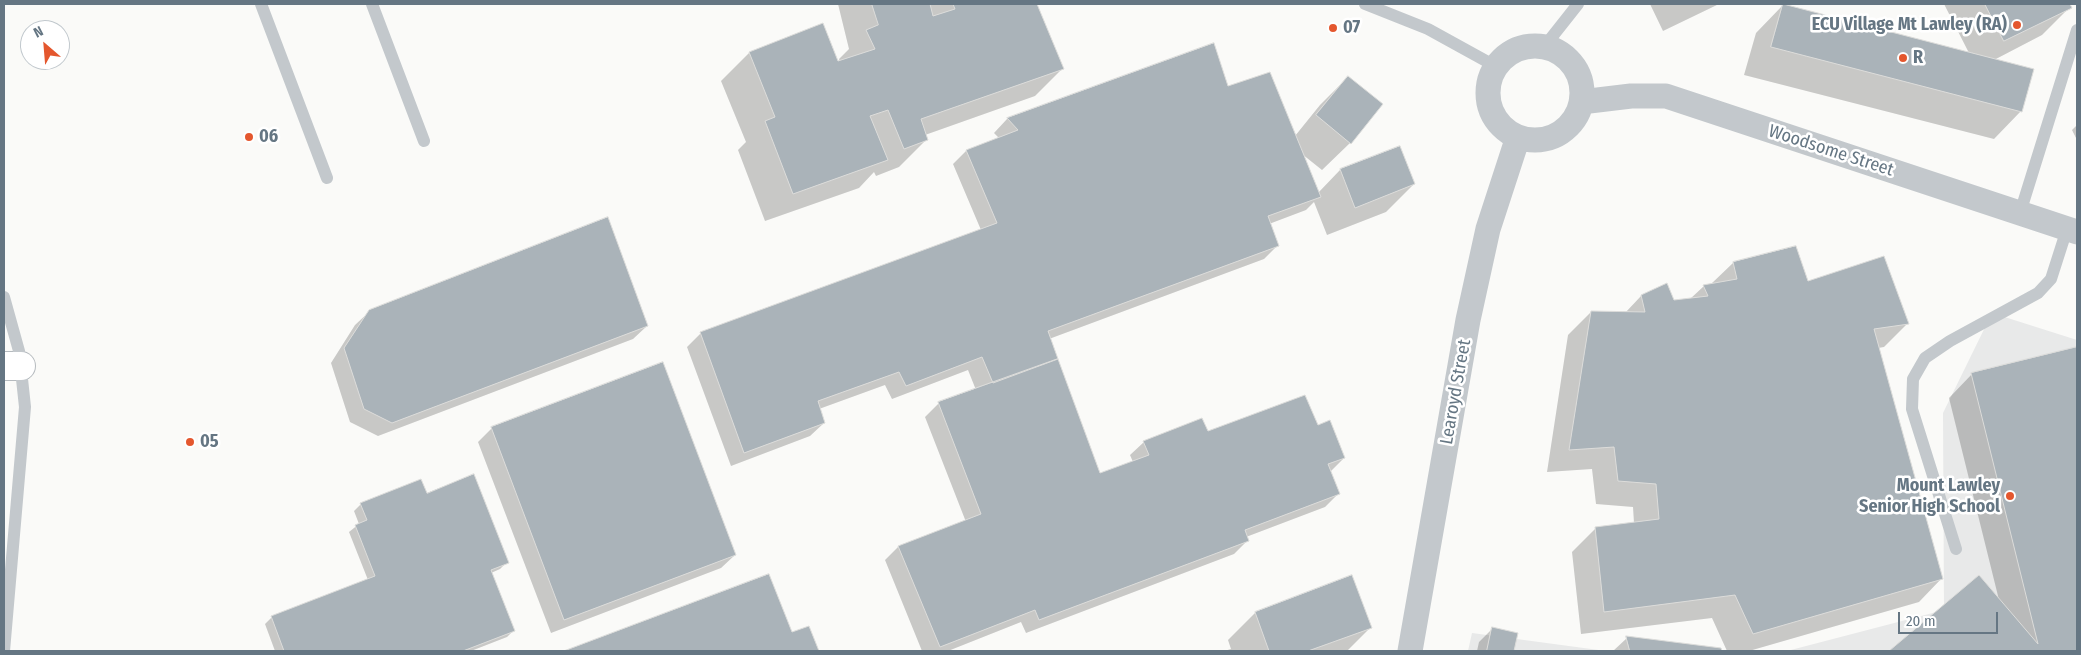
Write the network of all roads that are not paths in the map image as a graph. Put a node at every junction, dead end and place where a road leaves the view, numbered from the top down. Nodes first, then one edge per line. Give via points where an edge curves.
1 (261, 4) edge
2 (372, 4) edge
3 (1366, 4) edge
4 (1578, 4) edge
5 (2077, 30) edge
6 (1544, 47) junction
7 (1497, 67) junction
8 (1581, 102) junction
9 (1518, 137) junction
10 (424, 141) dead end
11 (327, 178) dead end
12 (2020, 213) junction
13 (2072, 231) edge
14 (4, 297) edge
15 (12, 366) edge
16 (1956, 549) dead end
17 (4, 651) edge
18 (1410, 651) edge

1 - 11 lane
2 - 10 lane
3 - 7 lane via 1428,29
4 - 6 lane
5 - 12 lane
6 - 7 street via 1517,50
6 - 8 street via 1558,52 1574,67 1582,88
7 - 9 street via 1490,79 1490,106 1505,129
8 - 9 street via 1576,116 1557,135 1543,140
8 - 12 street, Woodsome Street via 1666,96
9 - 18 street, Learoyd Street via 1488,229 1468,320
12 - 13 street, Woodsome Street
13 - 16 lane via 2050,279 2038,293 1925,358 1913,379 1912,409
14 - 15 lane via 19,351
15 - 17 lane via 25,407

